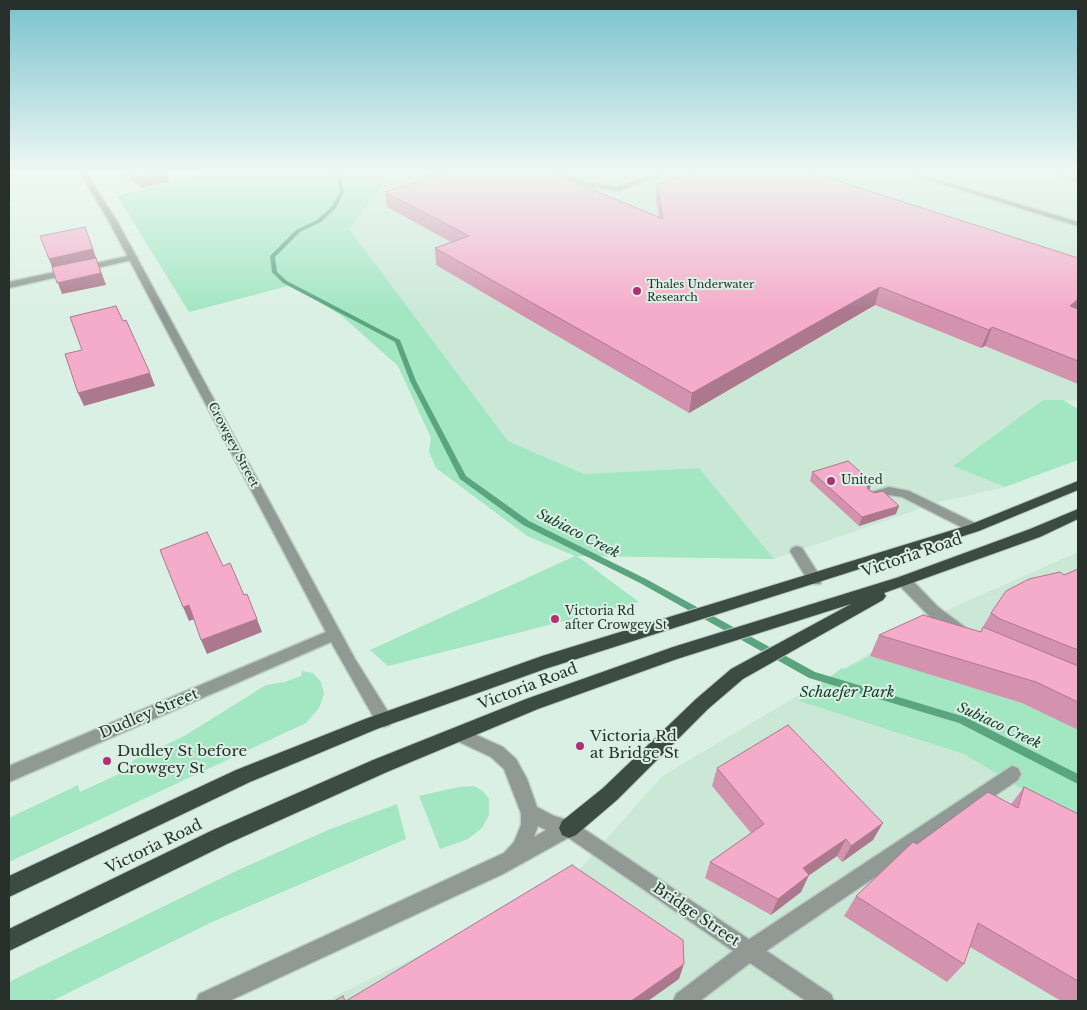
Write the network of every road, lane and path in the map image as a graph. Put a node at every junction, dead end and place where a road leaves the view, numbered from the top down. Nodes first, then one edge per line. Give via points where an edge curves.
1 (110, 218) edge
2 (1059, 218) edge
3 (1078, 224) edge
4 (133, 258) junction
5 (9, 285) edge
6 (1078, 485) edge
7 (872, 496) edge
8 (1078, 514) edge
9 (974, 528) junction
10 (797, 551) dead end
11 (815, 580) junction
12 (904, 582) junction
13 (336, 634) junction
14 (975, 641) edge
15 (384, 720) junction
16 (461, 735) junction
17 (9, 774) edge
18 (1012, 774) dead end
19 (530, 814) junction
20 (568, 828) junction
21 (509, 860) junction
22 (9, 887) edge
23 (9, 940) edge
24 (748, 951) junction
25 (206, 1001) edge
26 (682, 1001) edge
27 (824, 1001) edge

1 - 4 street, Crowgey Street
2 - 3 street
4 - 5 street
4 - 13 street, Crowgey Street
6 - 9 highway, Victoria Road
7 - 9 street via 889,491 905,494
8 - 12 highway, Victoria Road
9 - 11 highway, Victoria Road
10 - 11 street
11 - 15 highway, Victoria Road via 542,663
12 - 14 street via 933,611
12 - 16 highway, Victoria Road via 673,654 532,704
12 - 20 highway via 727,682 610,794
13 - 15 street, Crowgey Street
13 - 17 street, Dudley Street
15 - 22 highway, Victoria Road via 243,776
16 - 19 street via 481,743 510,764
16 - 23 highway, Victoria Road via 380,766 220,837
18 - 24 street
19 - 20 street, Bridge Street
19 - 21 street via 525,837
20 - 21 street
20 - 24 street, Bridge Street
21 - 25 street
24 - 26 street
24 - 27 street, Bridge Street

